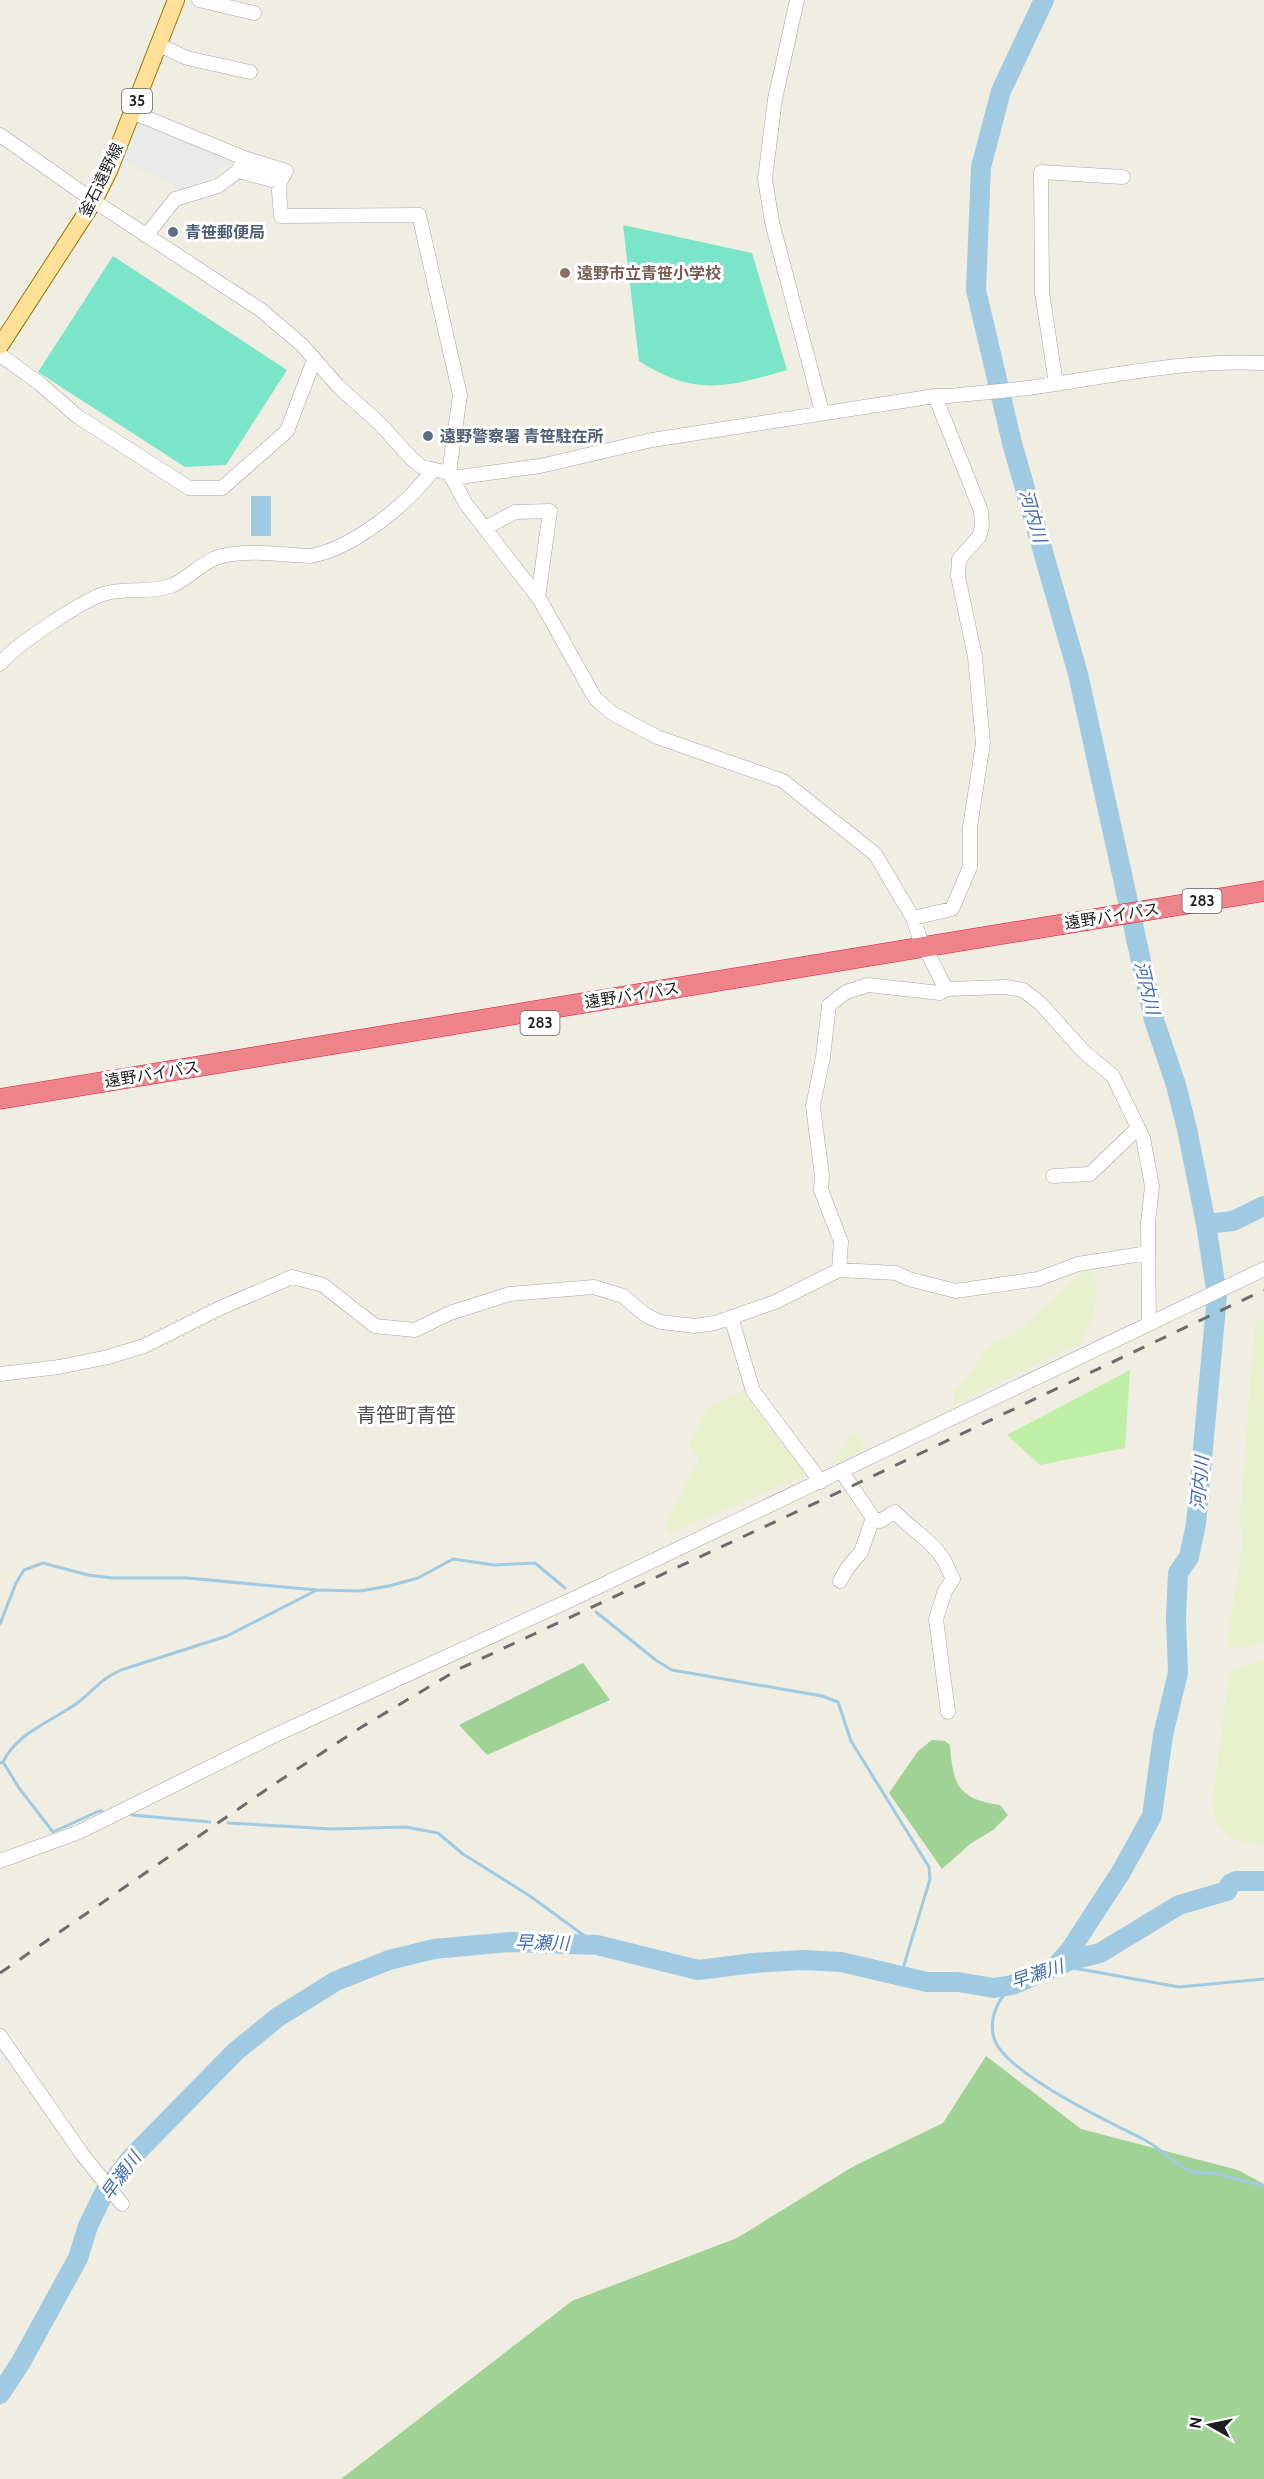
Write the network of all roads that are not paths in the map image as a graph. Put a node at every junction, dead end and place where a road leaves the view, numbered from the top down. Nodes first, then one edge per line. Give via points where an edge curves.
1 (176, 0) edge
2 (199, 0) edge
3 (797, 0) edge
4 (254, 13) dead end
5 (159, 45) junction
6 (250, 72) dead end
7 (132, 112) junction
8 (0, 135) edge
9 (244, 158) junction
10 (238, 171) junction
11 (1123, 177) dead end
12 (280, 182) junction
13 (94, 201) junction
14 (146, 236) junction
15 (0, 346) edge
16 (0, 355) edge
17 (314, 360) junction
18 (1264, 363) edge
19 (1056, 384) junction
20 (942, 396) junction
21 (822, 412) junction
22 (432, 471) junction
23 (451, 476) junction
24 (485, 528) junction
25 (538, 598) junction
26 (0, 664) edge
27 (1263, 898) edge
28 (913, 918) junction
29 (928, 953) junction
30 (946, 989) junction
31 (348, 1048) junction
32 (0, 1099) edge
33 (0, 1112) edge
34 (1138, 1128) junction
35 (1053, 1176) dead end
36 (1148, 1253) junction
37 (1264, 1269) edge
38 (839, 1270) junction
39 (731, 1317) junction
40 (1149, 1323) junction
41 (0, 1374) edge
42 (842, 1472) junction
43 (821, 1482) junction
44 (873, 1518) junction
45 (840, 1581) dead end
46 (948, 1712) dead end
47 (0, 1861) edge
48 (0, 2036) edge
49 (122, 2204) dead end

1 - 5 main road, 釜石遠野線 / 35
2 - 4 street
3 - 21 street via 775,99 765,179 772,222
5 - 6 street via 187,58
5 - 7 main road, 釜石遠野線 / 35
7 - 9 street
7 - 13 main road, 釜石遠野線 / 35
8 - 13 street
9 - 10 street
9 - 12 street via 286,171
10 - 12 street
10 - 14 street via 218,186 175,199
11 - 19 street via 1041,172 1042,292
12 - 23 street via 281,216 419,215 460,395
13 - 14 street
13 - 15 main road, 釜石遠野線 / 35
14 - 17 street via 261,310
16 - 17 street via 77,416 189,488 222,488 287,430
17 - 22 street via 411,459
18 - 19 street via 1146,368
19 - 20 street
20 - 21 street
20 - 28 street via 981,511 979,537 959,559 958,576 975,657 983,743 970,826 970,867 951,909
21 - 23 street via 652,440 540,466
22 - 23 street
22 - 26 street via 421,486 375,525 323,554 226,555 173,585 106,593 38,632
23 - 24 street
24 - 25 street
24 - 25 street via 516,512 550,511
25 - 28 street via 595,698 612,713 657,737 783,781 875,854
27 - 29 highway, 遠野バイパス / 283
28 - 29 street
29 - 30 street
29 - 31 highway, 遠野バイパス / 283
30 - 34 street via 1023,990 1041,1004 1083,1052 1113,1076
30 - 38 street via 940,993 868,985 846,992 829,1005 813,1106 821,1190 841,1242
31 - 32 highway, 遠野バイパス / 283
31 - 33 highway, 遠野バイパス / 283
34 - 35 street via 1090,1174
34 - 36 street via 1152,1186
36 - 38 street via 1077,1264 1038,1279 956,1291 896,1273
36 - 40 street
37 - 40 street
38 - 39 street via 776,1302
39 - 41 street via 695,1326 661,1322 623,1296 594,1287 510,1294 450,1313 415,1330 375,1326 323,1285 292,1277 144,1346 59,1367
39 - 43 street via 753,1391
40 - 42 street
42 - 43 street
42 - 44 street
43 - 47 street via 271,1737 79,1832
44 - 45 street via 861,1552
44 - 46 street via 880,1521 895,1512 941,1556 953,1579 936,1618
48 - 49 street

